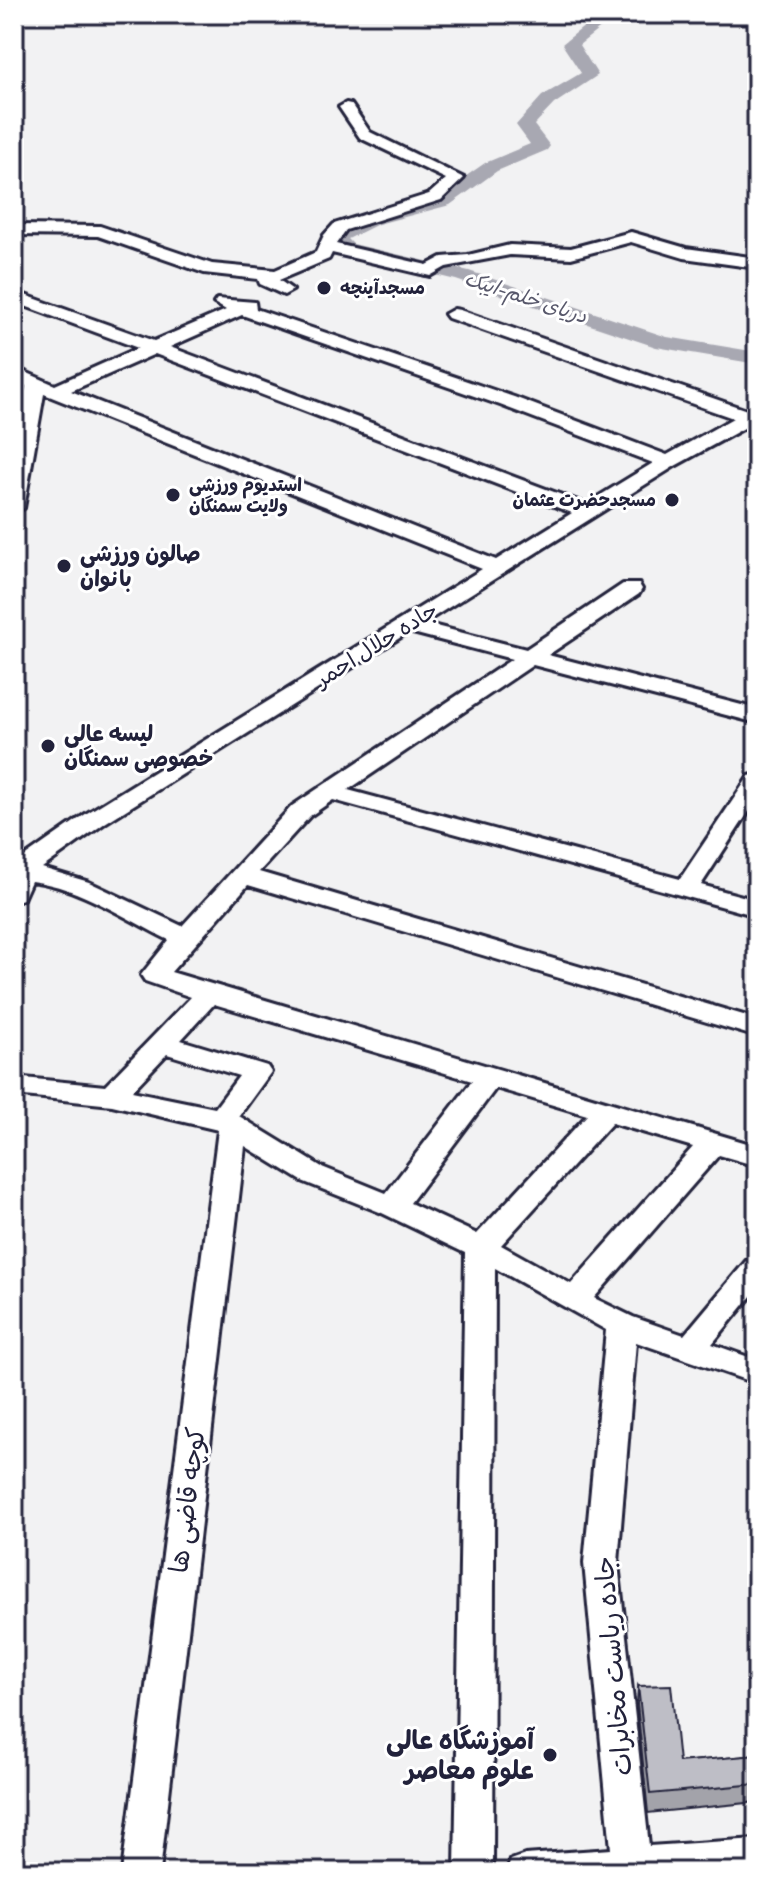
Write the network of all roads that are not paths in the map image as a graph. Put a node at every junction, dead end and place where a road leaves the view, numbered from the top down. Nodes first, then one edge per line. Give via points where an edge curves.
1 (346, 107) dead end
2 (14, 230) edge
3 (327, 247) junction
4 (757, 263) edge
5 (275, 275) junction
6 (14, 296) edge
7 (232, 307) junction
8 (454, 314) dead end
9 (155, 349) junction
10 (14, 373) edge
11 (45, 388) junction
12 (753, 414) edge
13 (668, 462) junction
14 (14, 508) edge
15 (588, 512) junction
16 (498, 568) junction
17 (631, 589) dead end
18 (406, 625) junction
19 (528, 658) junction
20 (757, 716) edge
21 (757, 781) edge
22 (329, 792) junction
23 (242, 875) junction
24 (16, 879) edge
25 (686, 889) junction
26 (757, 908) edge
27 (185, 938) junction
28 (209, 994) junction
29 (757, 1028) edge
30 (162, 1043) junction
31 (490, 1076) junction
32 (14, 1086) edge
33 (112, 1096) junction
34 (607, 1111) junction
35 (228, 1123) junction
36 (713, 1143) junction
37 (757, 1156) edge
38 (392, 1206) junction
39 (480, 1249) junction
40 (757, 1269) edge
41 (574, 1301) junction
42 (622, 1325) junction
43 (689, 1350) junction
44 (757, 1372) edge
45 (757, 1856) edge
46 (632, 1864) junction
47 (141, 1872) edge
48 (474, 1872) edge
49 (525, 1872) edge

1 - 3 street via 365,135 456,178 435,197 340,227
2 - 5 street via 100,231 210,269
3 - 4 street via 436,266 510,250 571,253 631,237 684,253
3 - 5 street via 323,255
5 - 7 street via 266,280 284,290
6 - 9 street
7 - 9 street
7 - 13 street
8 - 12 street
9 - 11 street
9 - 15 street
10 - 11 street
11 - 14 street
11 - 16 street
12 - 13 street, جاده حلال احمر
13 - 15 street, جاده حلال احمر
15 - 16 street, جاده حلال احمر
16 - 18 street, جاده حلال احمر
17 - 19 street
18 - 19 street
18 - 24 street, جاده حلال احمر via 96,818
19 - 20 street
19 - 22 street
21 - 25 street
22 - 23 street via 301,811
22 - 25 street
23 - 27 street
23 - 29 street
24 - 27 street via 43,874 69,883
25 - 26 street
27 - 28 street via 154,975
28 - 30 street
28 - 31 street
30 - 33 street
30 - 35 street via 257,1072
31 - 34 street
31 - 38 street
32 - 33 street
33 - 35 street
34 - 36 street
34 - 39 street
35 - 38 street via 312,1174
35 - 47 street, کوچه قاضی ها
36 - 37 street
36 - 41 street
38 - 39 street
39 - 41 street
39 - 48 street
40 - 43 street
41 - 42 street
42 - 43 street
42 - 46 street, جاده ریاست مخابرات via 601,1563
43 - 44 street
45 - 46 street
46 - 49 street

